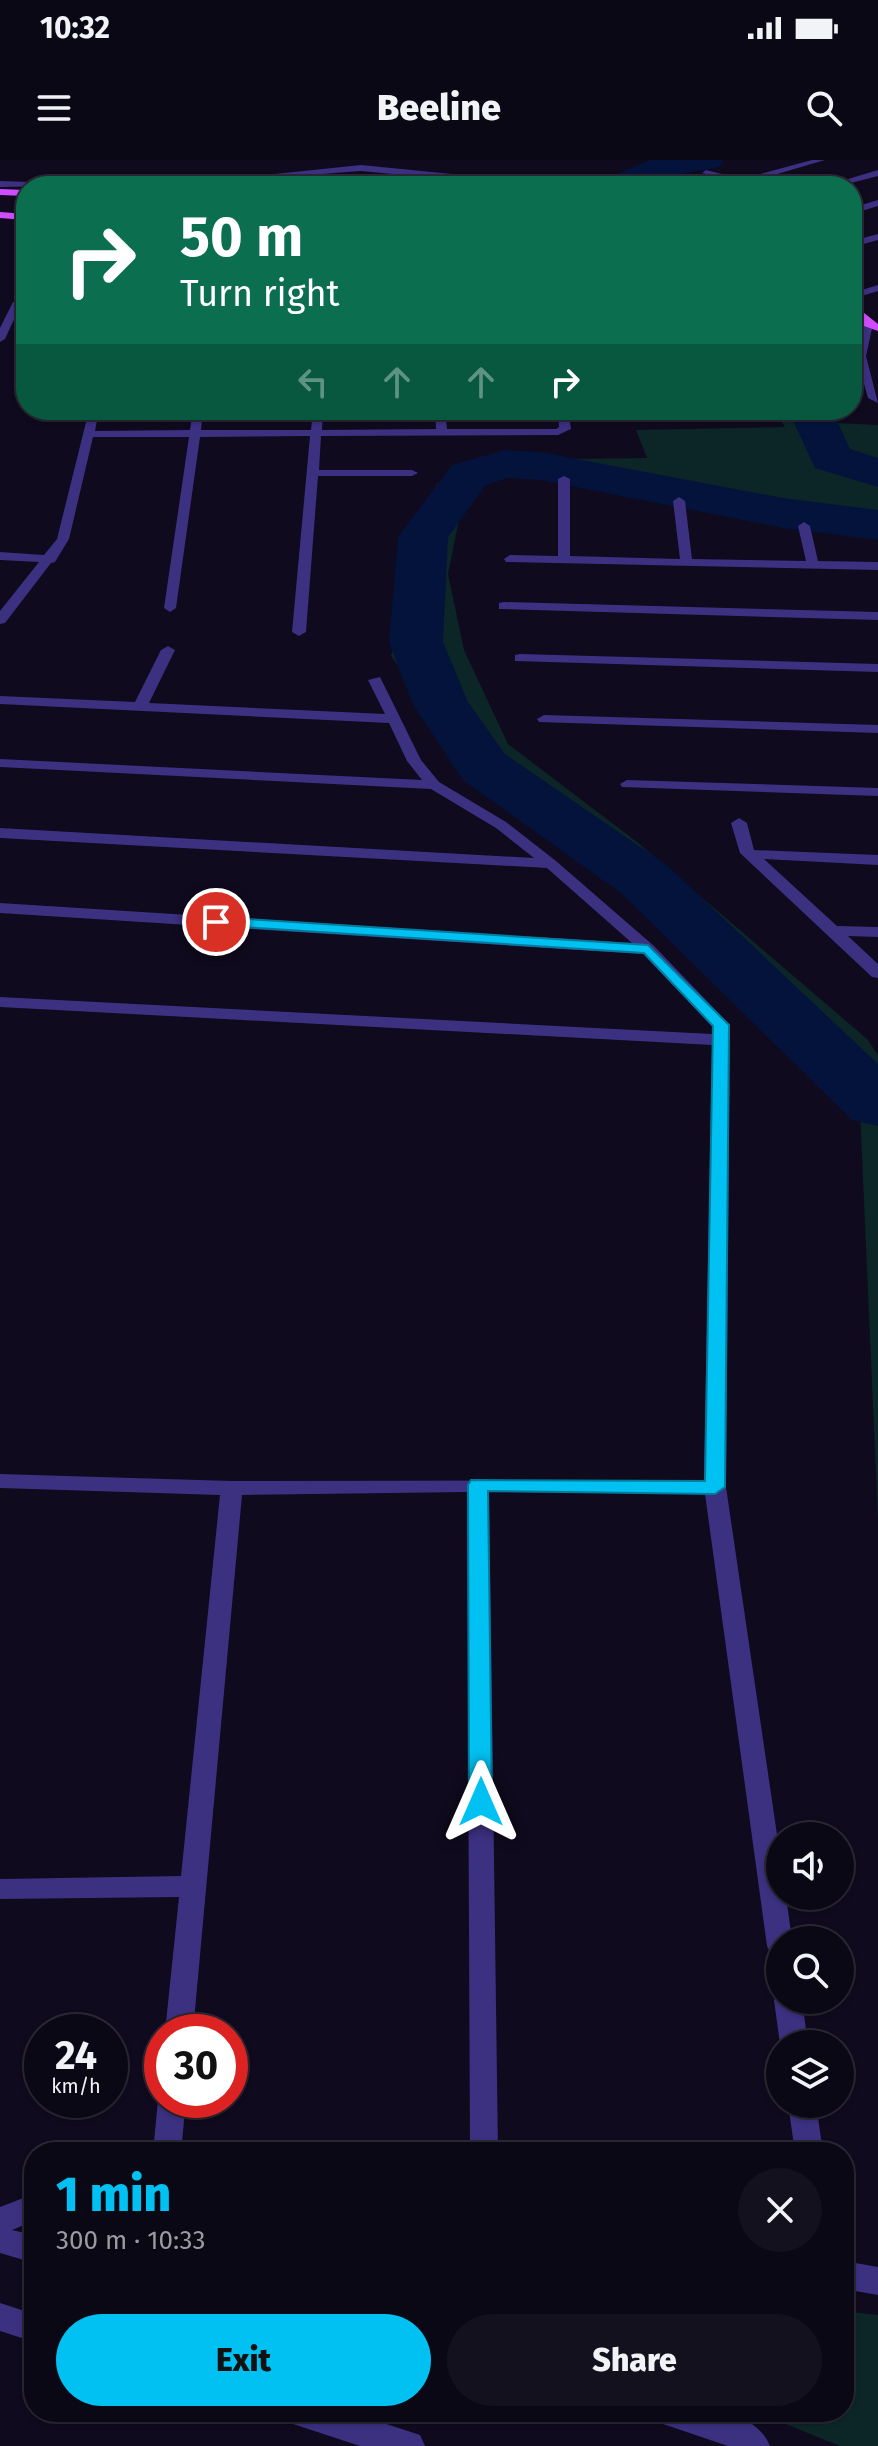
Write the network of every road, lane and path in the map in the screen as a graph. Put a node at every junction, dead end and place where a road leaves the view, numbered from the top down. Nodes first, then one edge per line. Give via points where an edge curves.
1 (385, 160) edge
2 (821, 160) edge
3 (372, 169) junction
4 (706, 173) dead end
5 (293, 176) edge
6 (443, 176) edge
7 (718, 176) edge
8 (763, 176) edge
9 (16, 312) edge
10 (873, 326) edge
11 (0, 339) edge
12 (862, 354) edge
13 (862, 358) edge
14 (874, 378) edge
15 (878, 400) edge
16 (91, 420) edge
17 (196, 420) edge
18 (318, 420) edge
19 (441, 420) edge
20 (564, 420) edge
21 (589, 420) edge
22 (317, 432) junction
23 (442, 432) junction
24 (194, 433) junction
25 (588, 433) dead end
26 (87, 434) junction
27 (315, 473) junction
28 (412, 473) dead end
29 (564, 479) dead end
30 (679, 501) dead end
31 (804, 526) dead end
32 (0, 556) edge
33 (51, 559) junction
34 (510, 559) dead end
35 (564, 559) junction
36 (686, 561) junction
37 (813, 565) junction
38 (878, 566) edge
39 (504, 606) dead end
40 (5, 607) edge
41 (170, 608) dead end
42 (878, 616) edge
43 (0, 620) edge
44 (299, 632) dead end
45 (168, 650) dead end
46 (520, 658) dead end
47 (878, 668) edge
48 (375, 680) dead end
49 (0, 700) edge
50 (139, 709) junction
51 (395, 719) junction
52 (544, 719) dead end
53 (878, 729) edge
54 (0, 763) edge
55 (627, 784) dead end
56 (434, 785) junction
57 (878, 792) edge
58 (739, 823) dead end
59 (0, 833) edge
60 (749, 854) junction
61 (878, 860) edge
62 (551, 864) junction
63 (0, 908) edge
64 (832, 931) junction
65 (878, 932) edge
66 (648, 949) junction
67 (878, 973) edge
68 (0, 1002) edge
69 (719, 1040) junction
70 (0, 1481) edge
71 (478, 1485) junction
72 (715, 1487) junction
73 (232, 1488) junction
74 (194, 1886) junction
75 (0, 1889) edge
76 (777, 1926) edge
77 (181, 2014) edge
78 (170, 2118) edge
79 (804, 2118) edge
80 (168, 2142) edge
81 (484, 2142) edge
82 (808, 2142) edge
83 (24, 2211) edge
84 (0, 2221) edge
85 (0, 2240) edge
86 (24, 2246) edge
87 (854, 2277) edge
88 (878, 2281) edge
89 (0, 2317) edge
90 (24, 2325) edge
91 (333, 2422) edge
92 (703, 2422) edge
93 (409, 2446) edge
94 (754, 2446) edge

1 - 3 street
2 - 8 street
3 - 5 street via 343,167
3 - 6 street
4 - 7 street
9 - 11 street
10 - 12 street
13 - 14 street
14 - 15 street via 873,398
16 - 26 street
17 - 24 street
18 - 22 street
19 - 23 street
20 - 23 street via 561,432
21 - 25 street
22 - 23 street
22 - 24 street
22 - 27 street
24 - 26 street
24 - 41 street
26 - 33 street via 63,539
27 - 28 street
27 - 44 street
29 - 35 street
30 - 36 street
31 - 37 street
32 - 33 street
33 - 40 street
34 - 35 street
35 - 36 street
36 - 37 street
37 - 38 street
39 - 42 street
40 - 43 street
45 - 50 street
46 - 47 street
48 - 51 street
49 - 50 street
50 - 51 street
51 - 56 street via 417,767
52 - 53 street
54 - 56 street
55 - 57 street
56 - 62 street via 501,825
58 - 60 street
59 - 62 street
60 - 61 street
60 - 64 street
62 - 66 street
63 - 66 street
64 - 65 street
64 - 67 street
66 - 69 street via 718,1018
68 - 69 street
69 - 72 street
70 - 73 street
71 - 72 street
71 - 73 street
71 - 81 street
72 - 76 street
73 - 74 street
74 - 75 street
74 - 77 street
78 - 80 street
79 - 82 street
83 - 84 street
85 - 86 street
87 - 88 street
89 - 90 street
91 - 93 street
92 - 94 street via 735,2432

